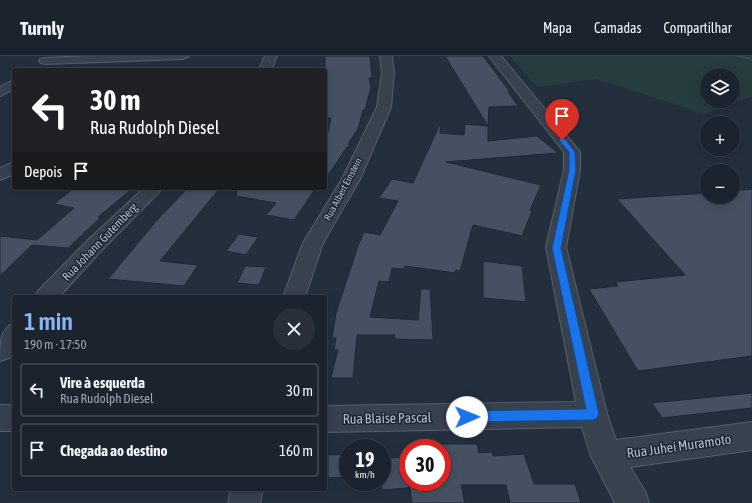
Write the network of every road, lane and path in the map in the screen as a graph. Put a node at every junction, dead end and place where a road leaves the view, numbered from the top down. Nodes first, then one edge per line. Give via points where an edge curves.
1 (163, 56) edge
2 (183, 56) edge
3 (270, 56) edge
4 (386, 56) edge
5 (495, 56) edge
6 (48, 59) edge
7 (37, 68) edge
8 (156, 68) edge
9 (266, 68) edge
10 (12, 85) edge
11 (0, 92) edge
12 (12, 167) edge
13 (0, 175) edge
14 (152, 190) edge
15 (48, 295) edge
16 (295, 295) edge
17 (12, 335) edge
18 (0, 351) edge
19 (593, 414) junction
20 (0, 418) edge
21 (12, 418) edge
22 (327, 419) edge
23 (752, 436) edge
24 (606, 456) junction
25 (247, 491) edge
26 (244, 503) edge
27 (633, 503) edge

1 - 2 street
1 - 6 street
1 - 8 street
3 - 9 street
4 - 16 street, Rua Albert Einstein via 388,73 384,107 351,179 313,243
5 - 19 street via 572,152 572,170 556,248
6 - 7 street
10 - 11 street
12 - 13 street
14 - 15 street, Rua Johann Gutemberg
17 - 18 street
19 - 22 street, Rua Blaise Pascal
19 - 24 street
20 - 21 street
23 - 24 street, Rua Juhei Muramoto
24 - 27 street
25 - 26 street

